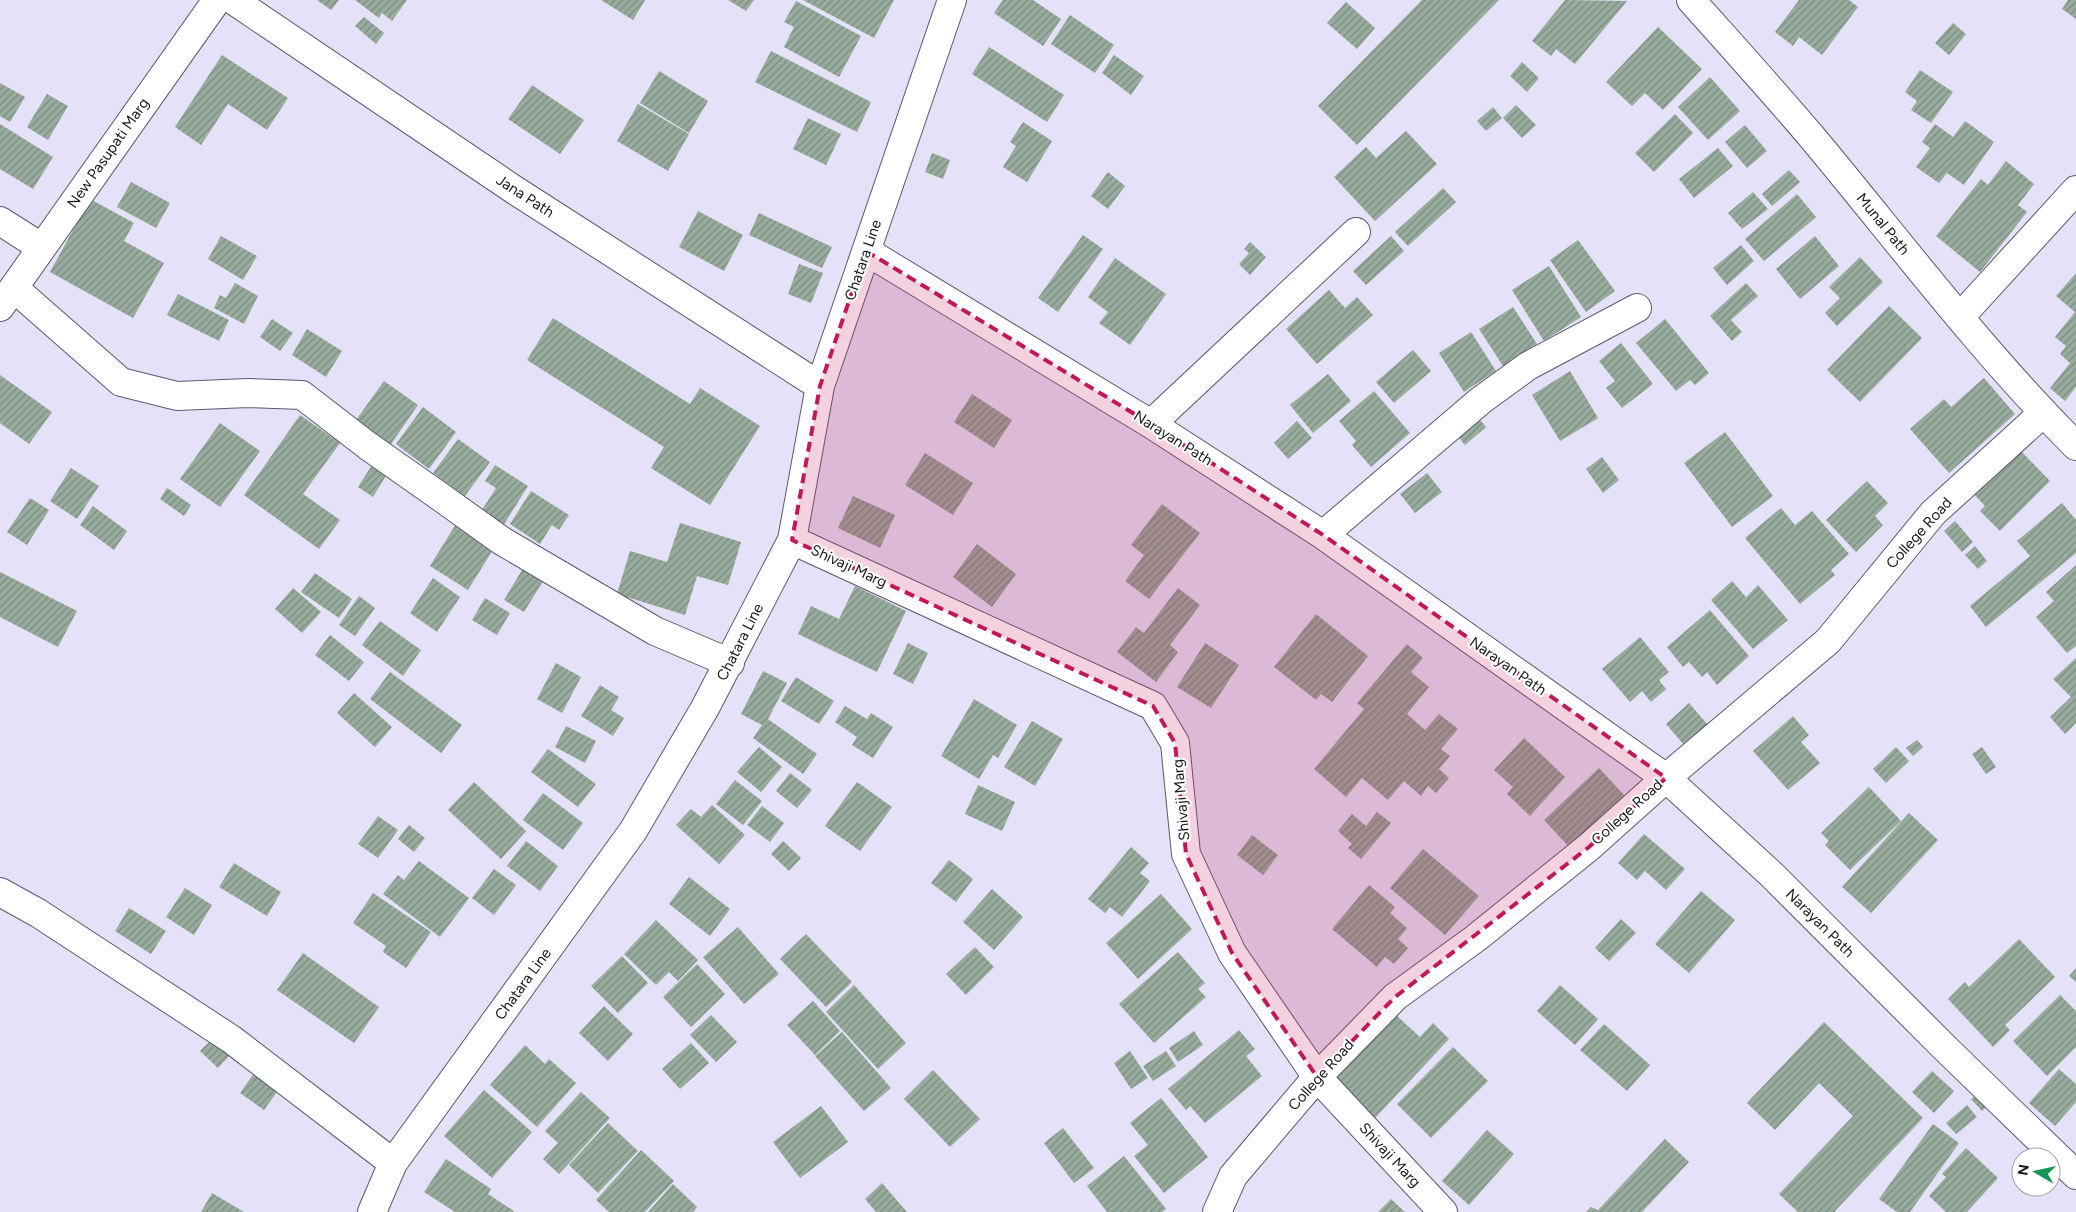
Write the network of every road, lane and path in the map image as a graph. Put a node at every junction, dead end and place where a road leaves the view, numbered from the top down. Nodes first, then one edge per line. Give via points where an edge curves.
1 (217, 0) edge
2 (233, 0) edge
3 (1691, 0) edge
4 (945, 3) edge
5 (2076, 190) edge
6 (0, 222) edge
7 (1356, 232) dead end
8 (41, 247) junction
9 (866, 252) junction
10 (7, 298) edge
11 (1637, 308) dead end
12 (1960, 317) junction
13 (820, 386) junction
14 (2043, 413) junction
15 (1151, 424) junction
16 (2076, 446) edge
17 (1323, 535) junction
18 (792, 540) junction
19 (730, 663) junction
20 (1666, 778) junction
21 (0, 892) edge
22 (1317, 1077) junction
23 (393, 1163) junction
24 (2076, 1175) edge
25 (372, 1212) edge
26 (1217, 1212) edge
27 (1442, 1212) edge

1 - 8 street, New Pasupati Marg
2 - 13 street, Jana Path via 516,191
3 - 12 street, Munal Path via 1810,135
4 - 9 street, Chatara Line
5 - 12 street
6 - 8 street
7 - 15 street
8 - 10 street, New Pasupati Marg
9 - 13 street, Chatara Line
9 - 15 street, Narayan Path
10 - 19 street via 121,382 176,396 248,393 302,396 502,542 656,631
11 - 17 street via 1528,366 1480,401
12 - 14 street, Munal Path
13 - 18 street, Chatara Line
14 - 16 street, Munal Path
14 - 20 street, College Road via 1933,513 1828,641
15 - 17 street, Narayan Path
17 - 20 street, Narayan Path
18 - 19 street, Chatara Line
18 - 22 street, Shivaji Marg via 1153,706 1175,743 1186,854 1232,953
19 - 23 street, Chatara Line via 633,831
20 - 22 street, College Road via 1589,847 1476,938 1395,997
20 - 24 street, Narayan Path via 1772,874
21 - 23 street via 38,913 231,1039
22 - 26 street, College Road via 1233,1176
22 - 27 street, Shivaji Marg
23 - 25 street, Chatara Line

